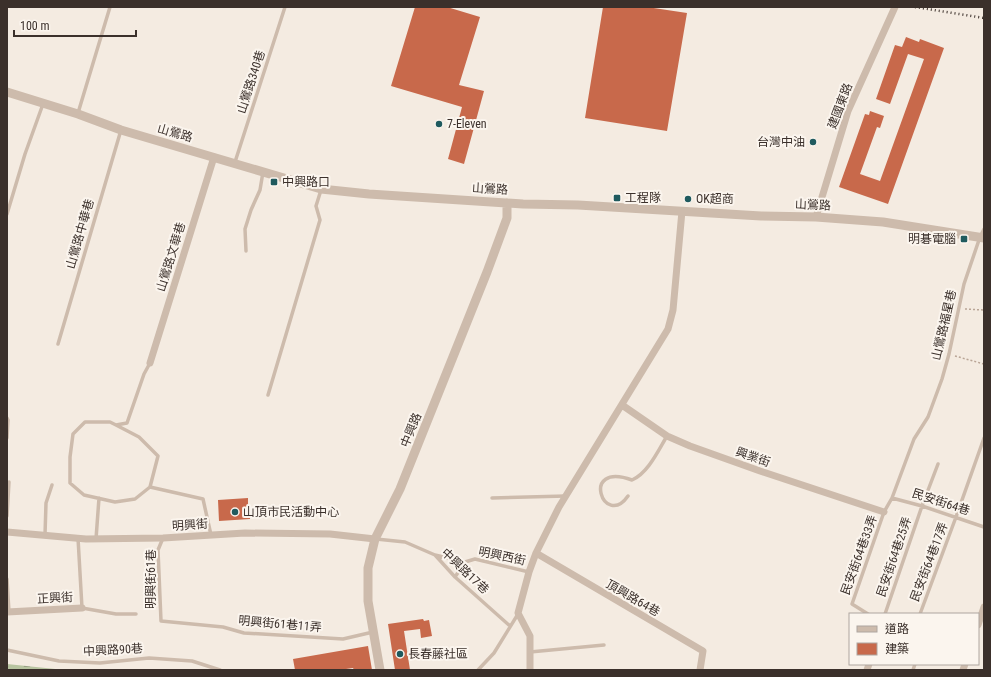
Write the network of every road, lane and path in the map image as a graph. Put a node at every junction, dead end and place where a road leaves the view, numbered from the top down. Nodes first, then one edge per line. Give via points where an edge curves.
1 (110, 7) edge
2 (285, 7) edge
3 (895, 7) edge
4 (7, 92) edge
5 (44, 103) junction
6 (78, 114) junction
7 (121, 130) junction
8 (214, 157) junction
9 (235, 163) junction
10 (263, 171) junction
11 (321, 189) junction
12 (507, 202) junction
13 (682, 211) junction
14 (7, 214) edge
15 (816, 217) junction
16 (983, 235) edge
17 (246, 251) dead end
18 (959, 308) junction
19 (984, 310) edge
20 (58, 344) dead end
21 (949, 354) junction
22 (150, 363) joint
23 (984, 364) edge
24 (268, 395) dead end
25 (622, 405) junction
26 (7, 418) edge
27 (116, 425) junction
28 (667, 436) junction
29 (7, 438) edge
30 (984, 438) edge
31 (938, 464) dead end
32 (9, 482) dead end
33 (52, 485) dead end
34 (150, 487) junction
35 (567, 496) junction
36 (628, 496) dead end
37 (99, 498) junction
38 (492, 498) dead end
39 (892, 498) junction
40 (922, 506) junction
41 (884, 512) junction
42 (7, 516) edge
43 (956, 517) junction
44 (984, 527) edge
45 (7, 532) edge
46 (45, 535) junction
47 (211, 535) junction
48 (78, 538) junction
49 (163, 538) junction
50 (96, 539) junction
51 (375, 539) junction
52 (536, 553) junction
53 (434, 555) junction
54 (465, 562) junction
55 (529, 572) junction
56 (455, 577) junction
57 (7, 579) edge
58 (984, 607) edge
59 (82, 608) junction
60 (8, 612) edge
61 (518, 613) junction
62 (866, 613) edge
63 (885, 613) edge
64 (920, 613) edge
65 (136, 614) dead end
66 (161, 621) joint
67 (979, 622) edge
68 (510, 626) junction
69 (374, 632) junction
70 (604, 645) dead end
71 (7, 650) edge
72 (529, 652) junction
73 (220, 670) edge
74 (380, 670) edge
75 (478, 670) edge
76 (530, 670) edge
77 (700, 670) edge

1 - 6 lane
2 - 9 lane, 山鶯路340巷
3 - 15 street, 建國東路 via 848,111
4 - 5 street, 山鶯路
5 - 6 street, 山鶯路
5 - 14 lane
6 - 7 street, 山鶯路
7 - 8 street, 山鶯路
7 - 20 lane, 山鶯路中華巷
8 - 9 street, 山鶯路
8 - 22 street, 山鶯路文華巷
9 - 10 street, 山鶯路
10 - 11 street, 山鶯路
10 - 17 lane via 260,190 245,229
11 - 12 street, 山鶯路
11 - 24 lane via 316,206 320,220
12 - 13 street, 山鶯路
12 - 51 street, 中興路 via 507,218 487,272 400,489
13 - 15 street, 山鶯路
13 - 25 street via 673,310 668,329
15 - 16 street, 山鶯路 via 883,222
16 - 18 lane, 山鶯路福星巷 via 964,284
18 - 19 path
18 - 21 lane, 山鶯路福星巷
21 - 23 path
21 - 39 lane, 山鶯路福星巷 via 928,417 914,439
22 - 27 lane via 127,423
25 - 28 street, 興業街
25 - 35 street
26 - 29 lane
27 - 34 lane via 139,437 158,456
27 - 37 lane via 110,422 85,422 73,434 70,483 84,495
28 - 36 lane via 638,477 632,480 611,476 600,487 600,495 604,502 610,505 615,506
28 - 41 street, 興業街 via 760,471
30 - 43 lane, 民安街64巷17弄
31 - 40 lane, 民安街64巷25弄
32 - 42 lane
33 - 46 lane via 46,503
34 - 37 lane via 135,499 114,502
34 - 47 lane via 203,499
35 - 38 lane
35 - 52 street
37 - 50 lane
39 - 40 lane, 民安街64巷
39 - 41 lane, 民安街64巷33弄
40 - 43 lane, 民安街64巷
40 - 63 lane, 民安街64巷25弄
41 - 62 lane, 民安街64巷33弄 via 852,604
43 - 44 lane, 民安街64巷
43 - 64 lane, 民安街64巷17弄
45 - 46 street, 明興街
46 - 48 street, 明興街
47 - 49 street, 明興街
47 - 51 street, 明興街 via 330,534
48 - 50 street, 明興街
48 - 59 lane, 正興街
49 - 50 street, 明興街
49 - 66 lane, 明興街61巷 via 158,550
51 - 53 lane, 中興路17巷 via 405,542
51 - 69 street, 中興路 via 368,568 368,601
52 - 55 street
52 - 77 street, 頂興路64巷 via 703,651
53 - 54 lane
53 - 56 lane, 中興路17巷
54 - 55 lane, 明興西街 via 475,559
54 - 56 lane, 明興西街
55 - 61 street
56 - 68 lane, 中興路17巷
57 - 60 lane
58 - 67 street
59 - 60 street, 正興街
59 - 65 lane via 116,614
61 - 68 lane
61 - 72 street via 530,636
66 - 69 lane, 明興街61巷11弄 via 223,627 244,633 343,639
68 - 75 lane via 494,653
69 - 74 street, 中興路
70 - 72 lane
71 - 73 lane, 中興路90巷 via 59,661 100,663 149,658 192,661
72 - 76 street

